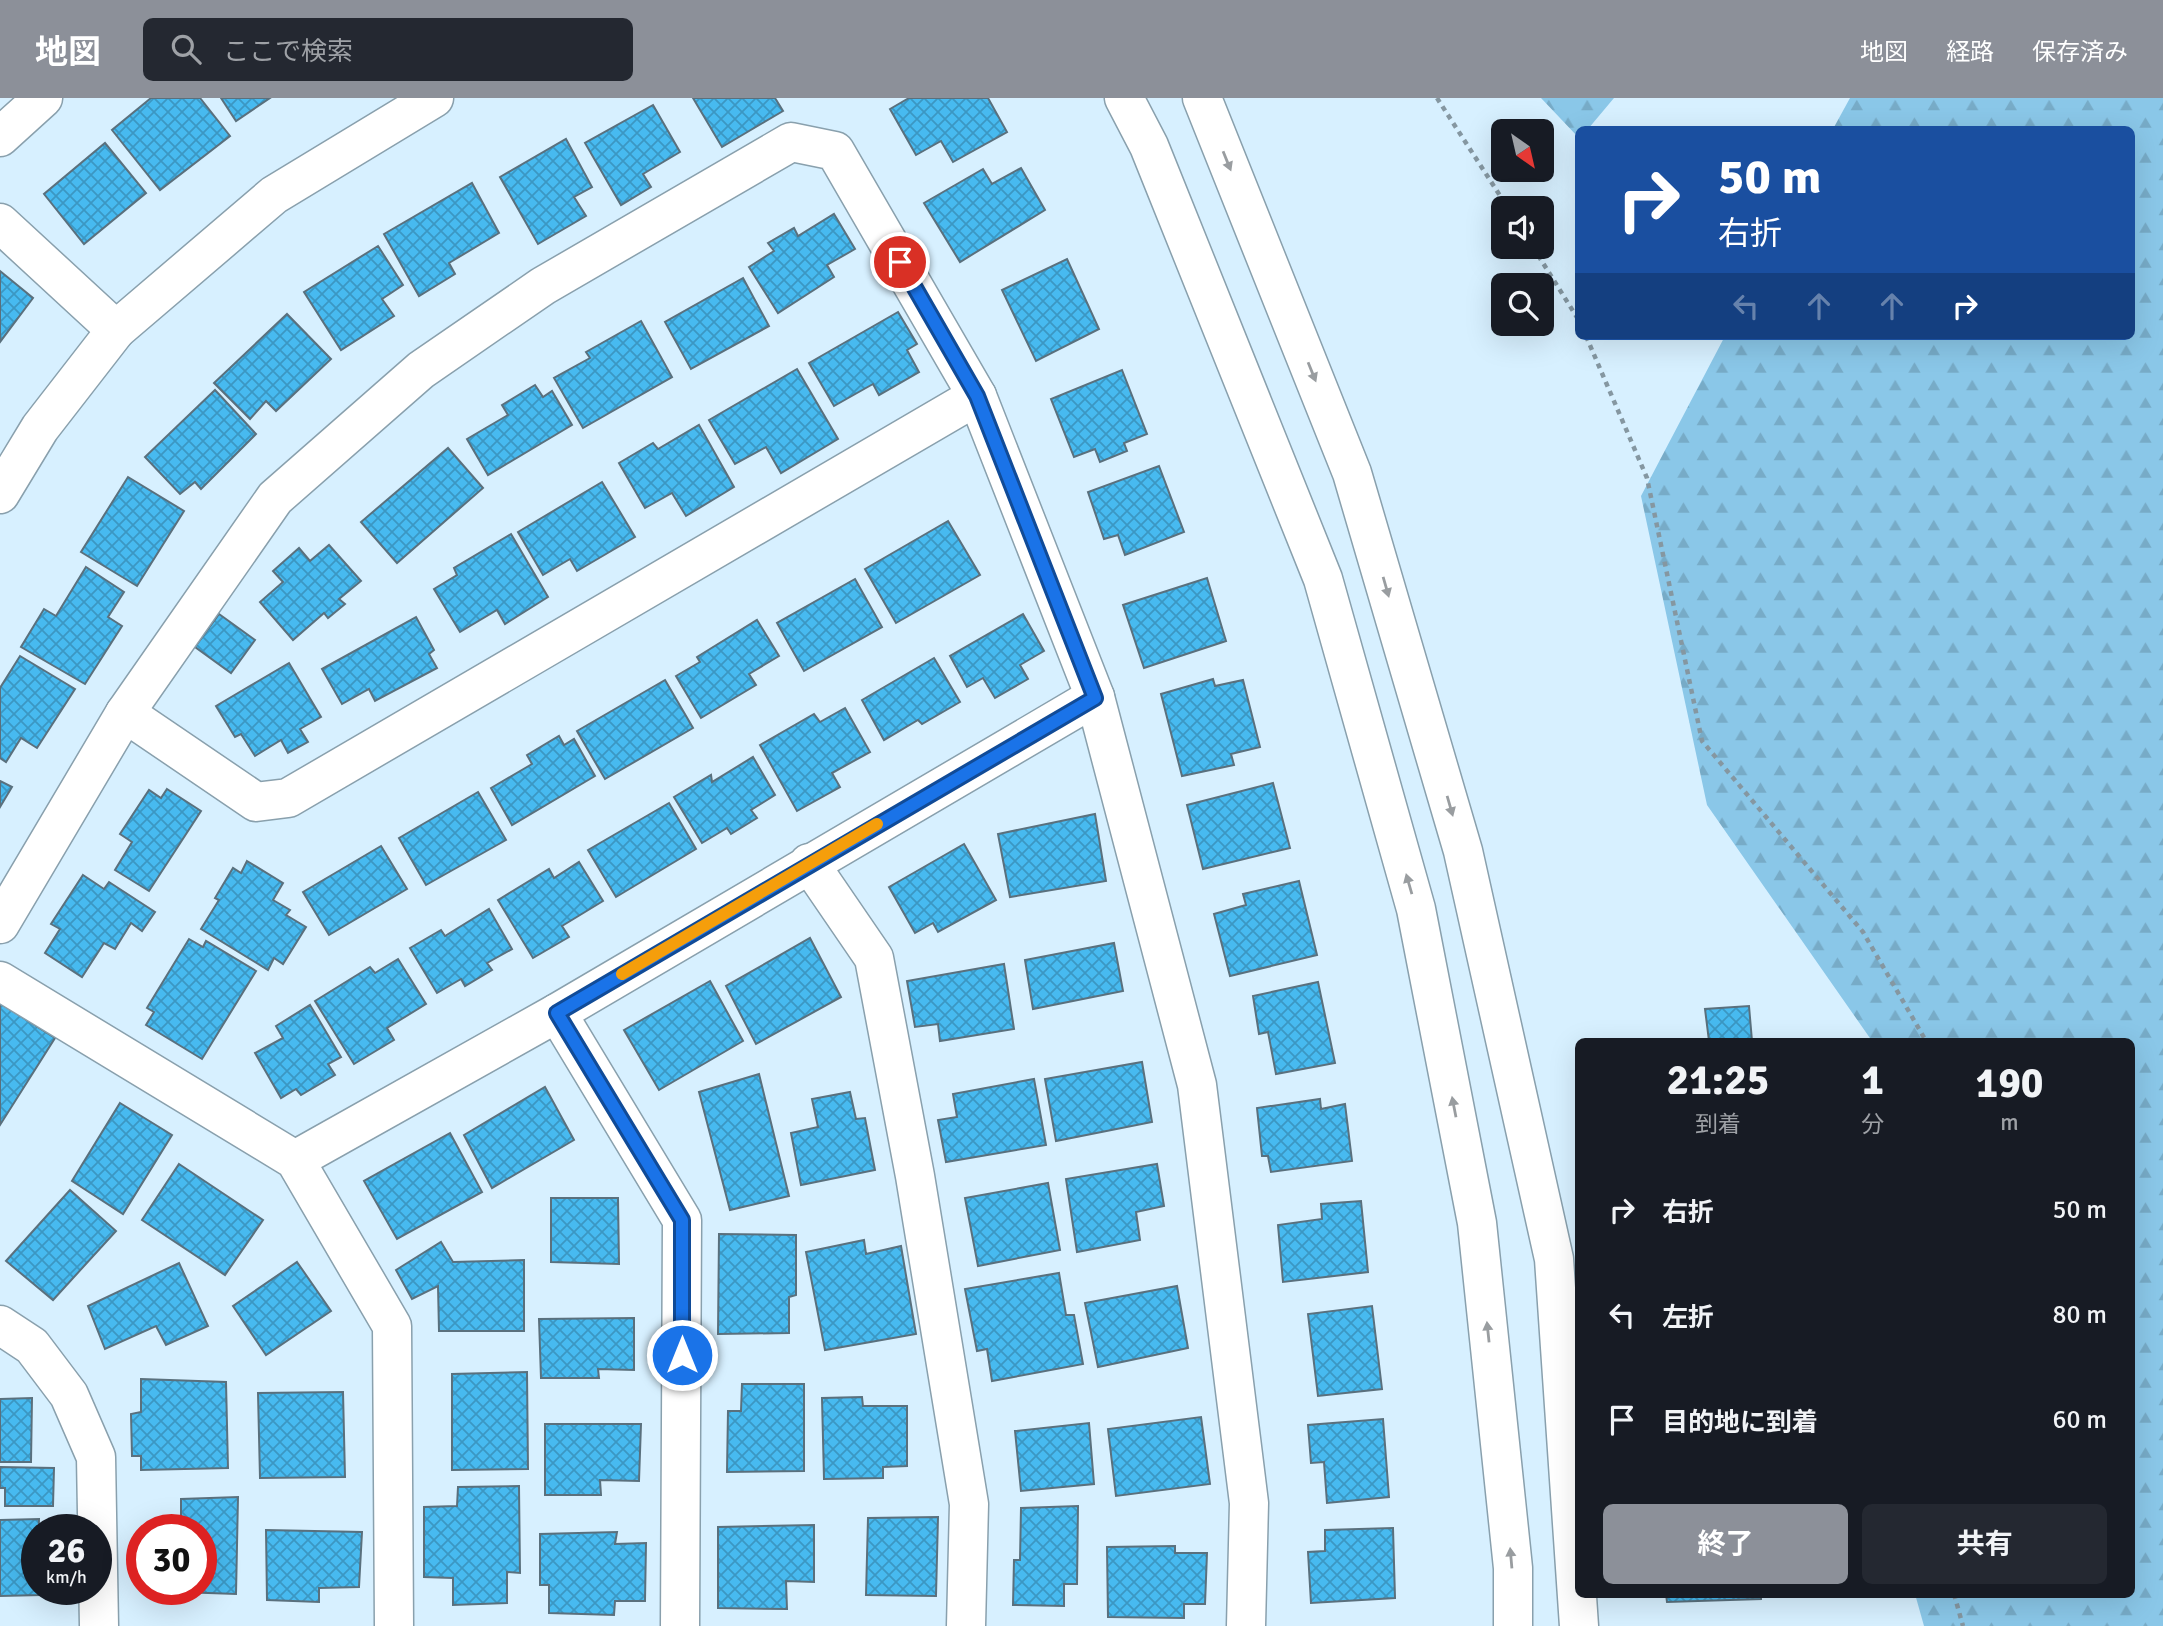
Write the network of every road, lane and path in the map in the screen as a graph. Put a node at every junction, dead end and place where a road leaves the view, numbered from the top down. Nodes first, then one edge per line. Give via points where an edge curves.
1 (43, 98) edge
2 (434, 98) edge
3 (1124, 98) edge
4 (1202, 98) edge
5 (1437, 98) edge
6 (0, 138) edge
7 (1500, 196) edge
8 (0, 223) edge
9 (1540, 259) edge
10 (1575, 314) edge
11 (117, 330) junction
12 (1588, 340) edge
13 (977, 396) junction
14 (0, 494) edge
15 (1095, 698) junction
16 (125, 713) junction
17 (809, 863) junction
18 (0, 924) edge
19 (0, 981) edge
20 (557, 1013) junction
21 (1924, 1038) edge
22 (295, 1160) junction
23 (0, 1325) edge
24 (1575, 1567) edge
25 (1577, 1598) edge
26 (1955, 1598) edge
27 (99, 1626) edge
28 (394, 1626) edge
29 (680, 1626) edge
30 (966, 1626) edge
31 (1246, 1626) edge
32 (1513, 1626) edge
33 (1579, 1626) edge
34 (1963, 1626) edge

1 - 6 street
2 - 11 street via 274,195
32 -> 3 street via 1513,1568 1477,1223 1416,909 1322,579 1149,146
4 -> 24 street via 1352,473 1463,851 1554,1259
5 - 7 path
8 - 11 street
9 - 10 path
11 - 14 street via 40,428
12 - 21 path via 1647,478 1702,741 1863,932
13 - 15 street
13 - 16 street via 288,799 256,802
13 - 16 street via 835,151 791,142 542,286 421,370 275,498
15 - 17 street
15 - 31 street via 1197,1084 1249,1503
16 - 18 street
17 - 20 street
17 - 30 street via 874,958 970,1504
19 - 22 street
20 - 22 street
20 - 29 street via 682,1220
22 - 28 street via 392,1326
23 - 27 street via 32,1346 69,1395 96,1457
25 -> 33 street
26 - 34 path

